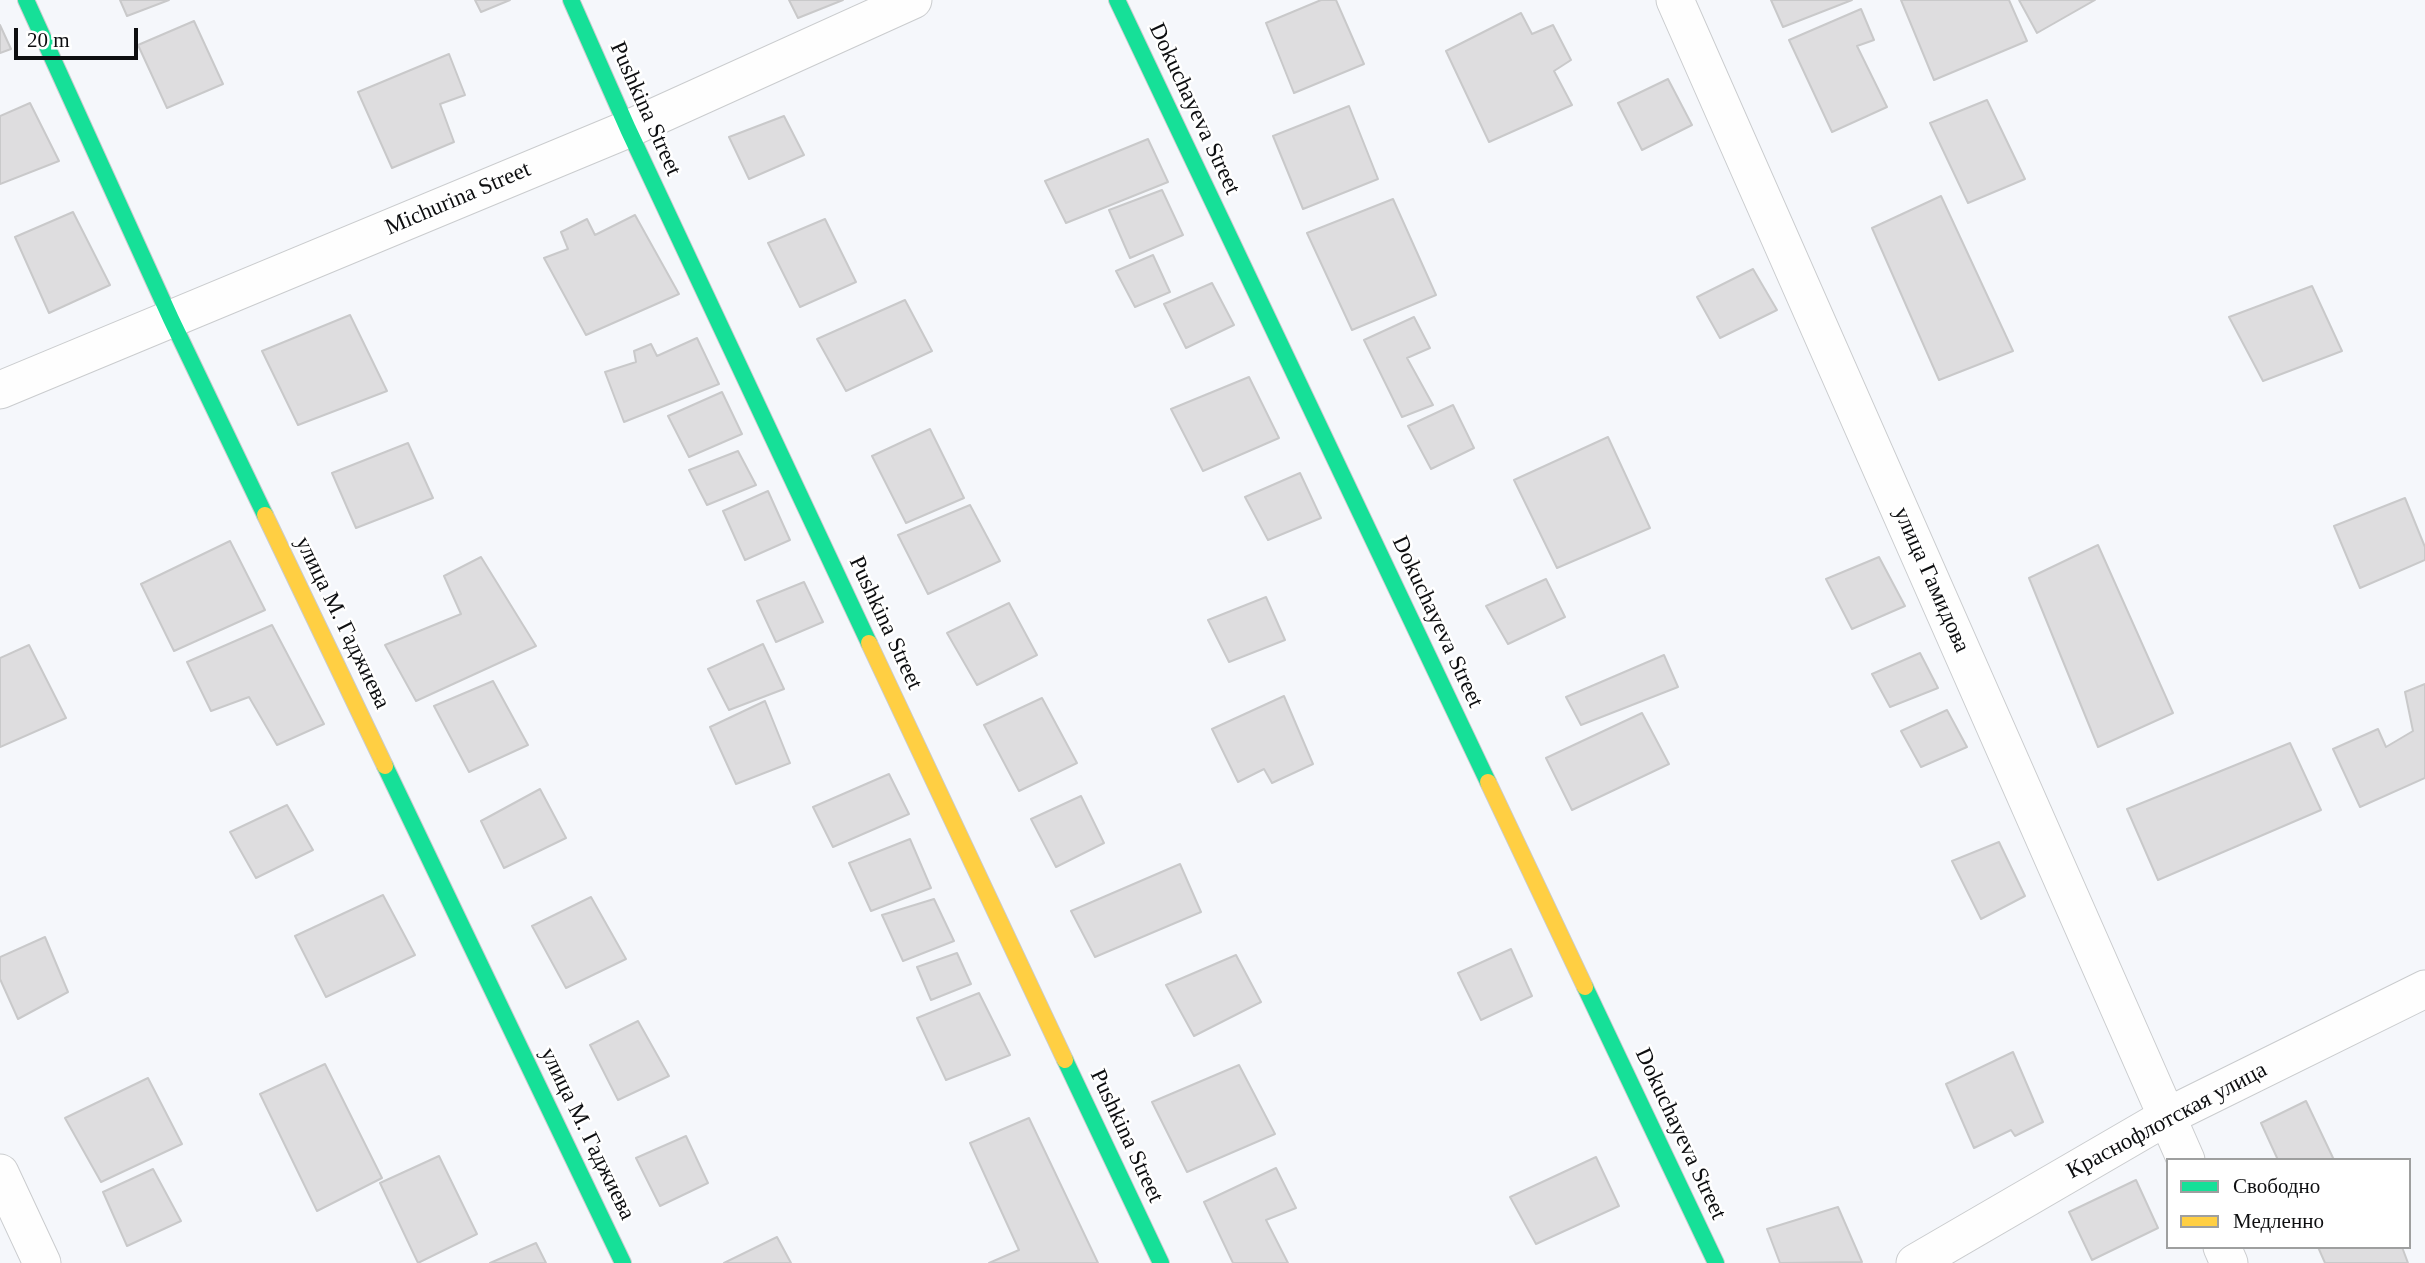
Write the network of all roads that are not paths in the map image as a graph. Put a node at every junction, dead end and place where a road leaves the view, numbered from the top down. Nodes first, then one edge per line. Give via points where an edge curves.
1 (26, 0) edge
2 (571, 0) edge
3 (913, 0) edge
4 (1117, 0) edge
5 (1675, 0) edge
6 (628, 129) junction
7 (171, 319) junction
8 (0, 390) edge
9 (2425, 989) edge
10 (2168, 1116) junction
11 (2185, 1158) edge
12 (0, 1173) edge
13 (42, 1263) edge
14 (623, 1263) edge
15 (1161, 1263) edge
16 (1716, 1263) edge
17 (1914, 1263) edge

1 - 7 street, улица М. Гаджиева
2 - 6 street, Pushkina Street
3 - 6 street, Michurina Street
4 - 16 street, Dokuchayeva Street
5 - 10 street, улица Гамидова
6 - 7 street, Michurina Street
6 - 15 street, Pushkina Street
7 - 8 street, Michurina Street
7 - 14 street, улица М. Гаджиева
9 - 10 street, Краснофлотская улица
10 - 11 street, улица Гамидова
10 - 17 street, Краснофлотская улица
12 - 13 street

